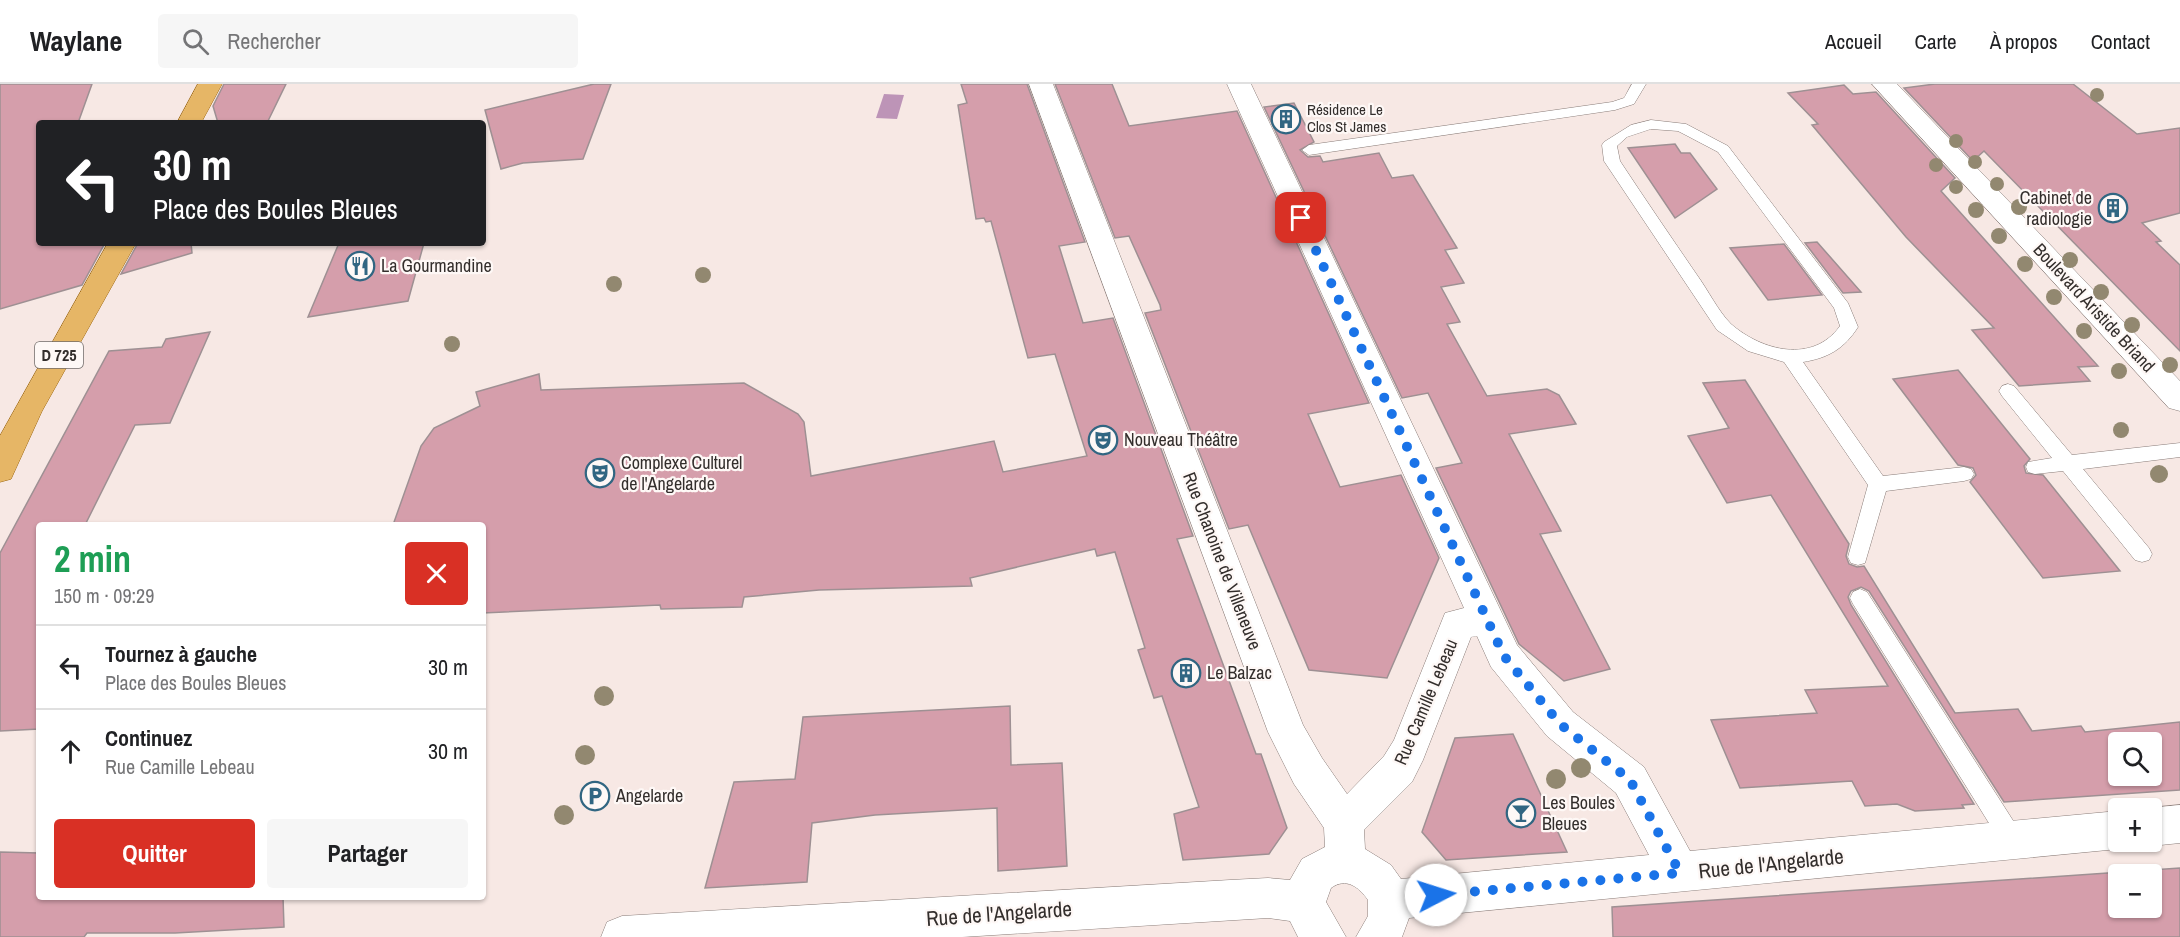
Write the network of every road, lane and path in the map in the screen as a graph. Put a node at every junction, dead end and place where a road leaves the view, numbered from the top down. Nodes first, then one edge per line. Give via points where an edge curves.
1 (210, 84) edge
2 (1041, 84) edge
3 (1239, 84) edge
4 (1639, 84) edge
5 (1884, 84) edge
6 (191, 120) edge
7 (1309, 150) dead end
8 (120, 246) edge
9 (1790, 357) junction
10 (2008, 392) dead end
11 (2180, 400) edge
12 (2180, 450) edge
13 (2067, 463) junction
14 (2035, 466) dead end
15 (0, 470) edge
16 (1964, 474) dead end
17 (1878, 484) junction
18 (2142, 554) dead end
19 (1858, 557) dead end
20 (1860, 598) dead end
21 (1487, 620) junction
22 (1344, 823) junction
23 (2180, 824) edge
24 (2162, 826) edge
25 (2108, 831) edge
26 (2013, 841) junction
27 (1346, 863) junction
28 (1680, 873) junction
29 (1304, 902) junction
30 (1383, 919) edge
31 (621, 937) edge
32 (1325, 937) edge

1 - 6 main road
2 - 22 street, Rue Chanoine de Villeneuve via 1287,732
3 - 21 street via 1279,154
4 - 7 lane via 1629,101 1616,106
5 - 11 street, Boulevard Aristide Briand
8 - 15 main road, D 725 via 27,411
9 - 9 lane via 1836,345 1849,327 1842,307 1724,149 1702,133 1677,125 1647,125 1622,131 1609,145 1612,161 1723,326 1759,350
9 - 17 lane
10 - 13 lane
12 - 13 lane
13 - 14 lane
13 - 18 lane
16 - 17 lane
17 - 19 lane
20 - 26 lane
21 - 22 street, Rue Camille Lebeau via 1458,624 1410,748 1398,769
21 - 28 street via 1504,656 1560,724 1630,780
22 - 27 street
23 - 24 street
25 - 26 street, Rue de l'Angelarde
26 - 28 street, Rue de l'Angelarde
27 - 29 street via 1332,863 1311,877
27 - 30 street via 1373,875 1383,886
28 - 30 street, Rue de l'Angelarde
29 - 31 street, Rue de l'Angelarde via 1268,898
29 - 32 street via 1307,916

